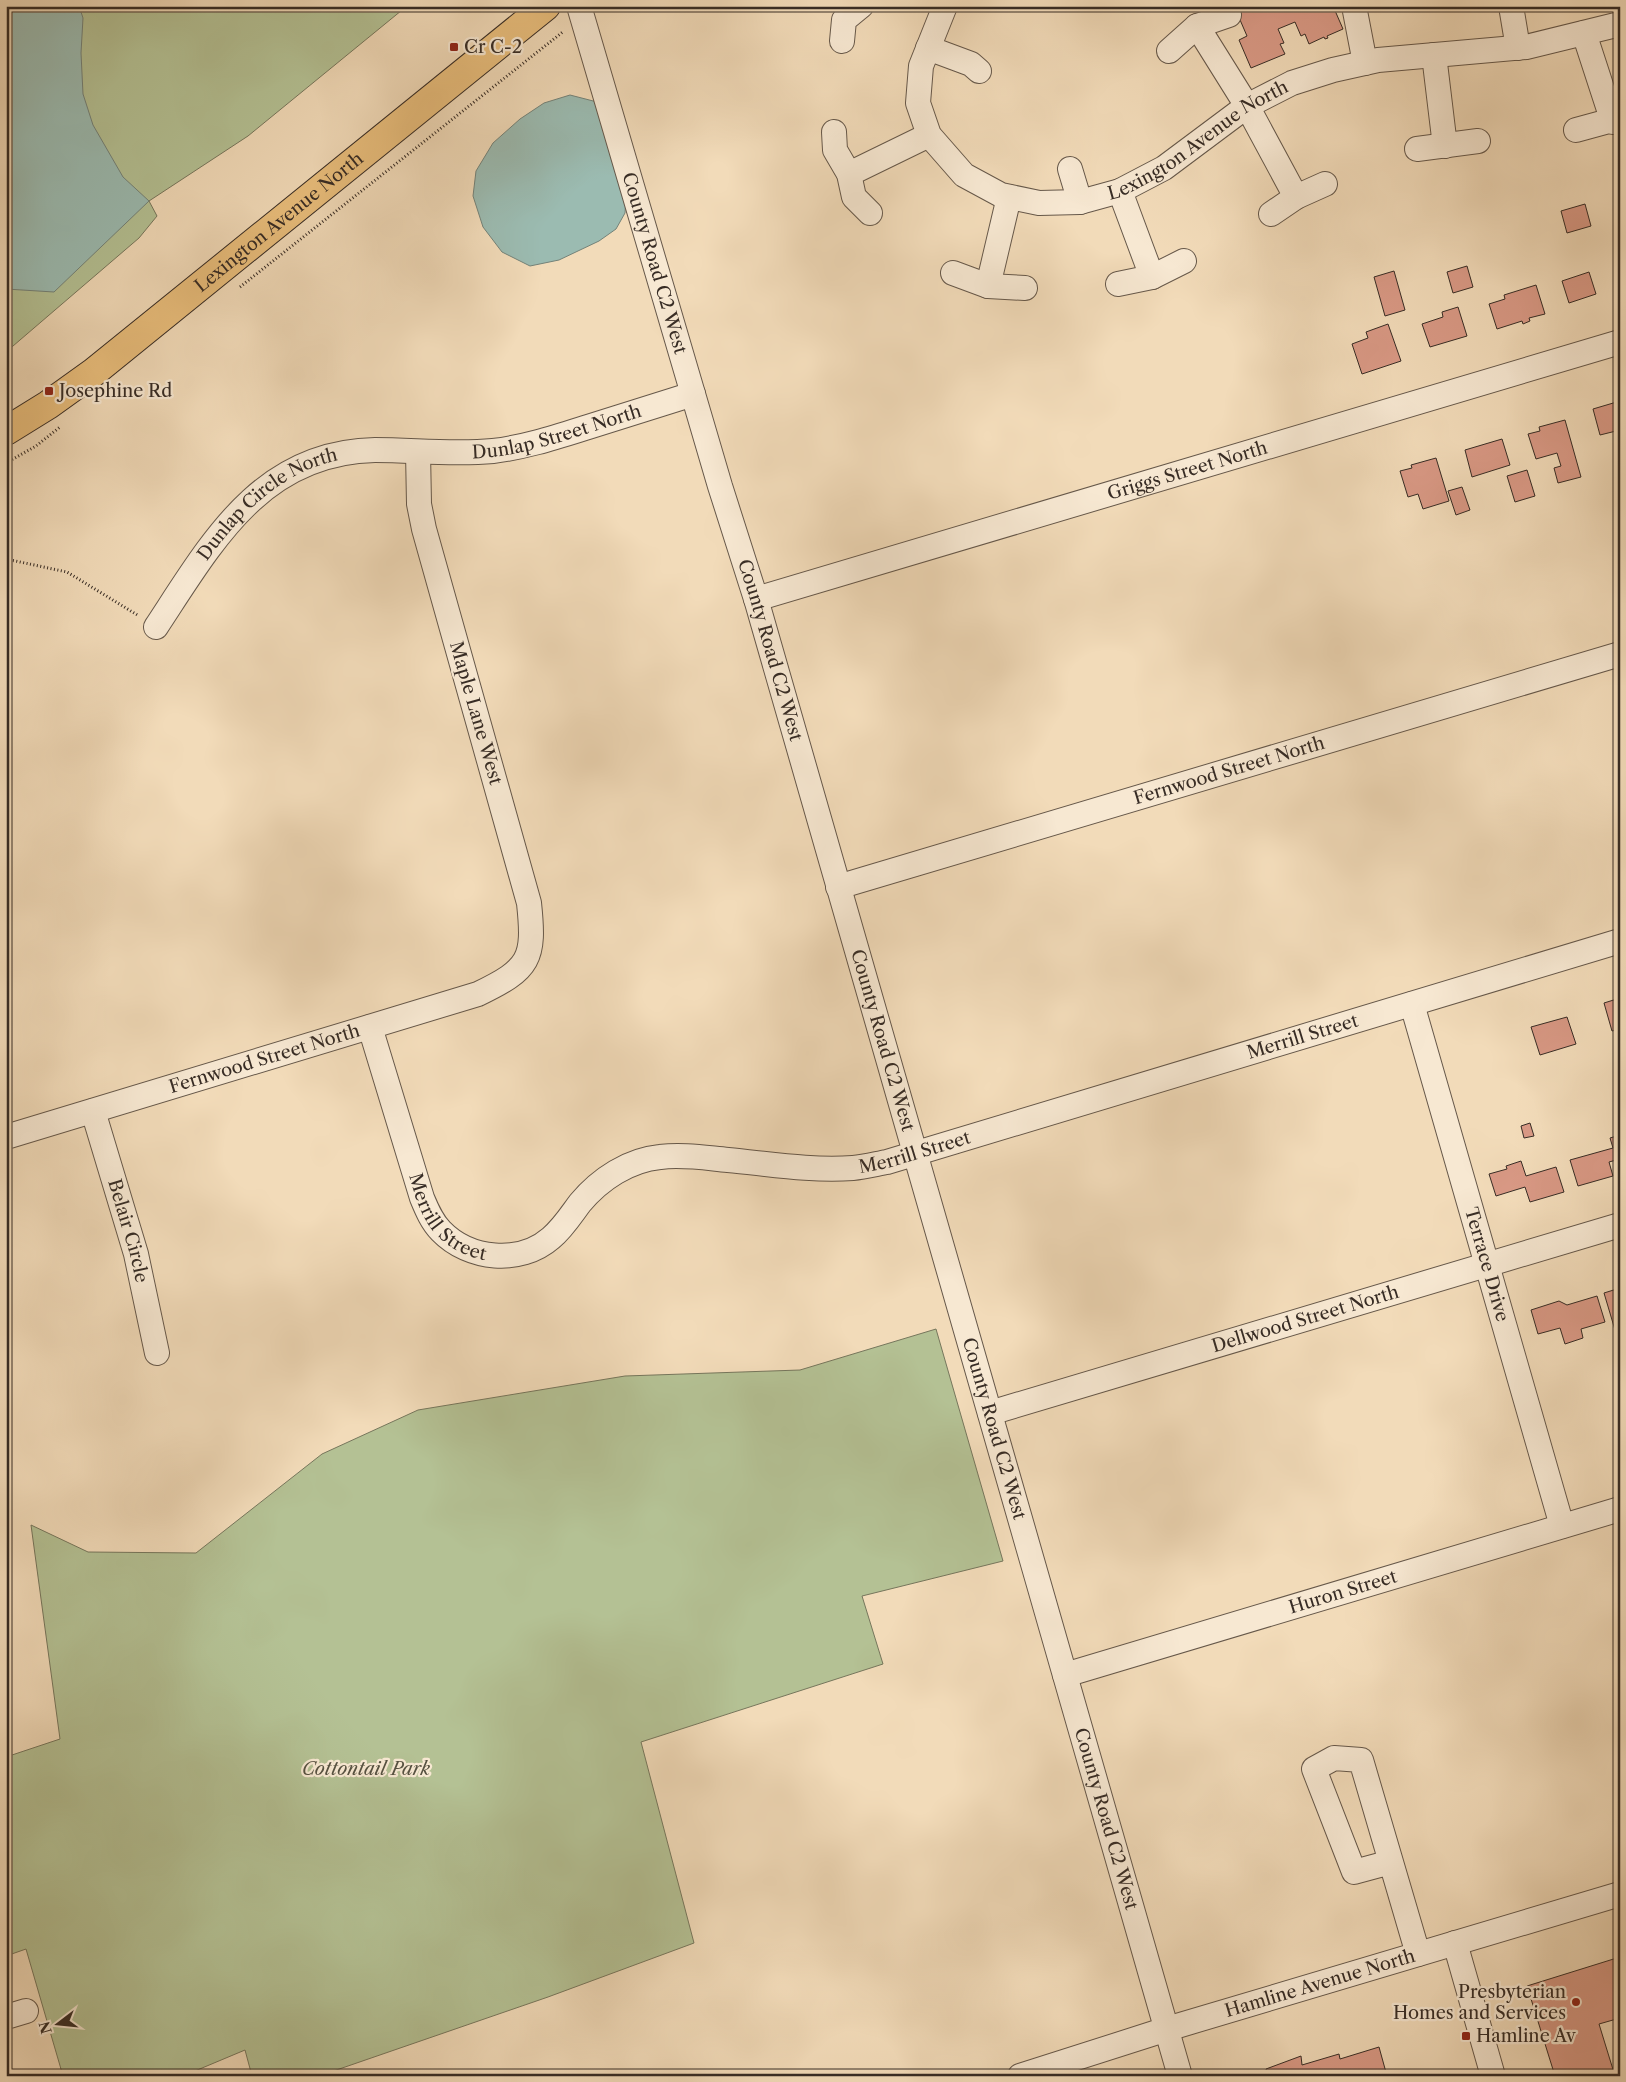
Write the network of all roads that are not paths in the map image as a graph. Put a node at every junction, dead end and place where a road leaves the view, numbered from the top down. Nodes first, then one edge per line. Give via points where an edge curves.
1 (546, 6) edge
2 (861, 6) edge
3 (945, 6) edge
4 (1354, 6) edge
5 (1511, 6) edge
6 (581, 12) edge
7 (1229, 16) dead end
8 (1620, 24) edge
9 (1197, 26) junction
10 (1584, 33) junction
11 (842, 40) dead end
12 (928, 48) junction
13 (1518, 48) junction
14 (1169, 51) dead end
15 (1434, 55) junction
16 (1365, 63) junction
17 (979, 71) dead end
18 (1247, 106) junction
19 (1616, 120) edge
20 (1576, 130) dead end
21 (834, 132) dead end
22 (929, 135) junction
23 (1478, 142) dead end
24 (1444, 146) junction
25 (1417, 149) dead end
26 (1070, 169) dead end
27 (849, 174) junction
28 (1325, 184) dead end
29 (1120, 191) junction
30 (1009, 197) junction
31 (1296, 197) junction
32 (1080, 202) junction
33 (870, 213) dead end
34 (1271, 214) dead end
35 (1184, 261) dead end
36 (953, 273) dead end
37 (1152, 277) junction
38 (1118, 284) dead end
39 (988, 286) junction
40 (1025, 288) dead end
41 (1620, 342) edge
42 (693, 394) junction
43 (6, 430) edge
44 (418, 452) junction
45 (756, 599) junction
46 (156, 627) road end
47 (1620, 654) edge
48 (838, 887) junction
49 (1620, 941) edge
50 (518, 970) joint
51 (1412, 1004) junction
52 (370, 1027) junction
53 (93, 1111) junction
54 (6, 1137) edge
55 (915, 1153) junction
56 (1620, 1225) edge
57 (1487, 1265) junction
58 (157, 1353) dead end
59 (990, 1413) junction
60 (1620, 1509) edge
61 (1562, 1526) junction
62 (1065, 1674) junction
63 (1391, 1862) junction
64 (1620, 1894) edge
65 (1455, 1943) junction
66 (1418, 1954) junction
67 (1167, 2029) junction
68 (1020, 2076) edge
69 (1180, 2076) edge
70 (1493, 2076) edge

1 - 43 main road, Lexington Avenue North via 94,372
2 - 11 street via 844,20
3 - 12 street, Lexington Avenue North
4 - 16 street
5 - 13 street
6 - 42 street, County Road C2 West
7 - 9 street
8 - 10 street, Lexington Avenue North
9 - 14 street
9 - 18 street
10 - 13 street, Lexington Avenue North
10 - 19 street
12 - 17 street via 971,64
12 - 22 street, Lexington Avenue North via 921,66 918,103
13 - 15 street, Lexington Avenue North
15 - 16 street, Lexington Avenue North
15 - 24 street
16 - 18 street, Lexington Avenue North via 1292,83
18 - 29 street, Lexington Avenue North via 1164,168
18 - 31 street
19 - 20 street
21 - 27 street via 835,150
22 - 27 street
22 - 30 street, Lexington Avenue North via 964,175
23 - 24 street
24 - 25 street
26 - 32 street
27 - 33 street via 854,197
28 - 31 street
29 - 32 street, Lexington Avenue North
29 - 37 street
30 - 32 street, Lexington Avenue North via 1039,203
30 - 39 street
31 - 34 street
35 - 37 street
36 - 39 street
37 - 38 street
39 - 40 street
41 - 45 street, Griggs Street North
42 - 44 street, Dunlap Street North via 528,446 491,451
42 - 45 street, County Road C2 West
44 - 46 street, Dunlap Circle North via 374,450 330,455 274,480 227,526
44 - 50 street, Maple Lane West via 424,529 529,903 530,952
45 - 48 street, County Road C2 West
47 - 48 street, Fernwood Street North
48 - 55 street, County Road C2 West
49 - 51 street, Merrill Street
50 - 52 street, Fernwood Street North via 503,982 478,994
51 - 55 street, Merrill Street
51 - 57 street, Terrace Drive
52 - 53 street, Fernwood Street North
52 - 55 street, Merrill Street via 429,1216 456,1244 475,1252 515,1255 534,1249 550,1239 596,1186 617,1171 659,1156 825,1169 856,1168
53 - 54 street, Fernwood Street North
53 - 58 street, Belair Circle via 136,1254
55 - 59 street, County Road C2 West
56 - 57 street, Dellwood Street North
57 - 59 street, Dellwood Street North
57 - 61 street, Terrace Drive
59 - 62 street, County Road C2 West
60 - 61 street, Huron Street
61 - 62 street, Huron Street
62 - 67 street, County Road C2 West
63 - 63 street via 1361,1760 1334,1758 1314,1768 1354,1872
63 - 66 street
64 - 65 street, Hamline Avenue North
65 - 66 street, Hamline Avenue North
65 - 70 street
66 - 67 street, Hamline Avenue North
67 - 68 street, Hamline Avenue North
67 - 69 street, County Road C2 West

